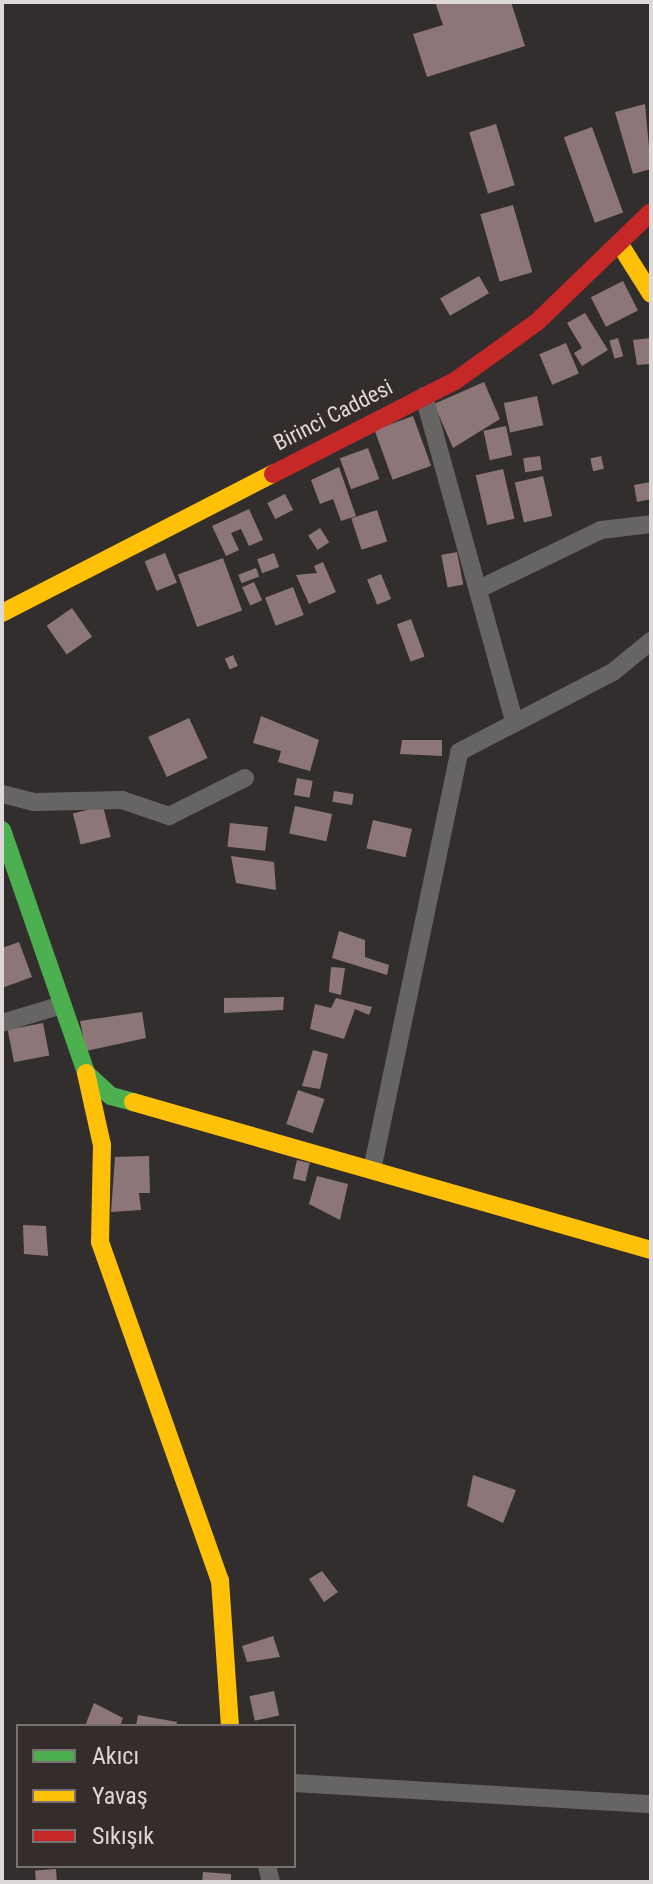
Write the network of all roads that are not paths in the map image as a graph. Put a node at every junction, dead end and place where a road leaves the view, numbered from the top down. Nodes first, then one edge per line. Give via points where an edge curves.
1 (651, 212) edge
2 (619, 243) junction
3 (651, 294) edge
4 (424, 396) junction
5 (651, 524) edge
6 (481, 588) junction
7 (2, 613) edge
8 (651, 641) edge
9 (514, 721) junction
10 (245, 778) dead end
11 (2, 794) edge
12 (2, 830) edge
13 (62, 1005) junction
14 (2, 1023) edge
15 (86, 1073) junction
16 (372, 1170) junction
17 (651, 1250) edge
18 (230, 1724) edge
19 (296, 1783) edge
20 (651, 1804) edge

1 - 2 street, Birinci Caddesi
2 - 3 street
2 - 4 street, Birinci Caddesi via 537,322
4 - 6 street
4 - 7 street, Birinci Caddesi
5 - 6 street via 601,530
6 - 9 street
8 - 9 street via 613,672
9 - 16 street via 459,752
10 - 11 street via 169,816 122,800 34,802
12 - 13 street
13 - 14 street
13 - 15 street
15 - 16 street via 111,1096
15 - 18 street via 102,1145 100,1242 127,1334 171,1428 220,1580
16 - 17 street
19 - 20 street

